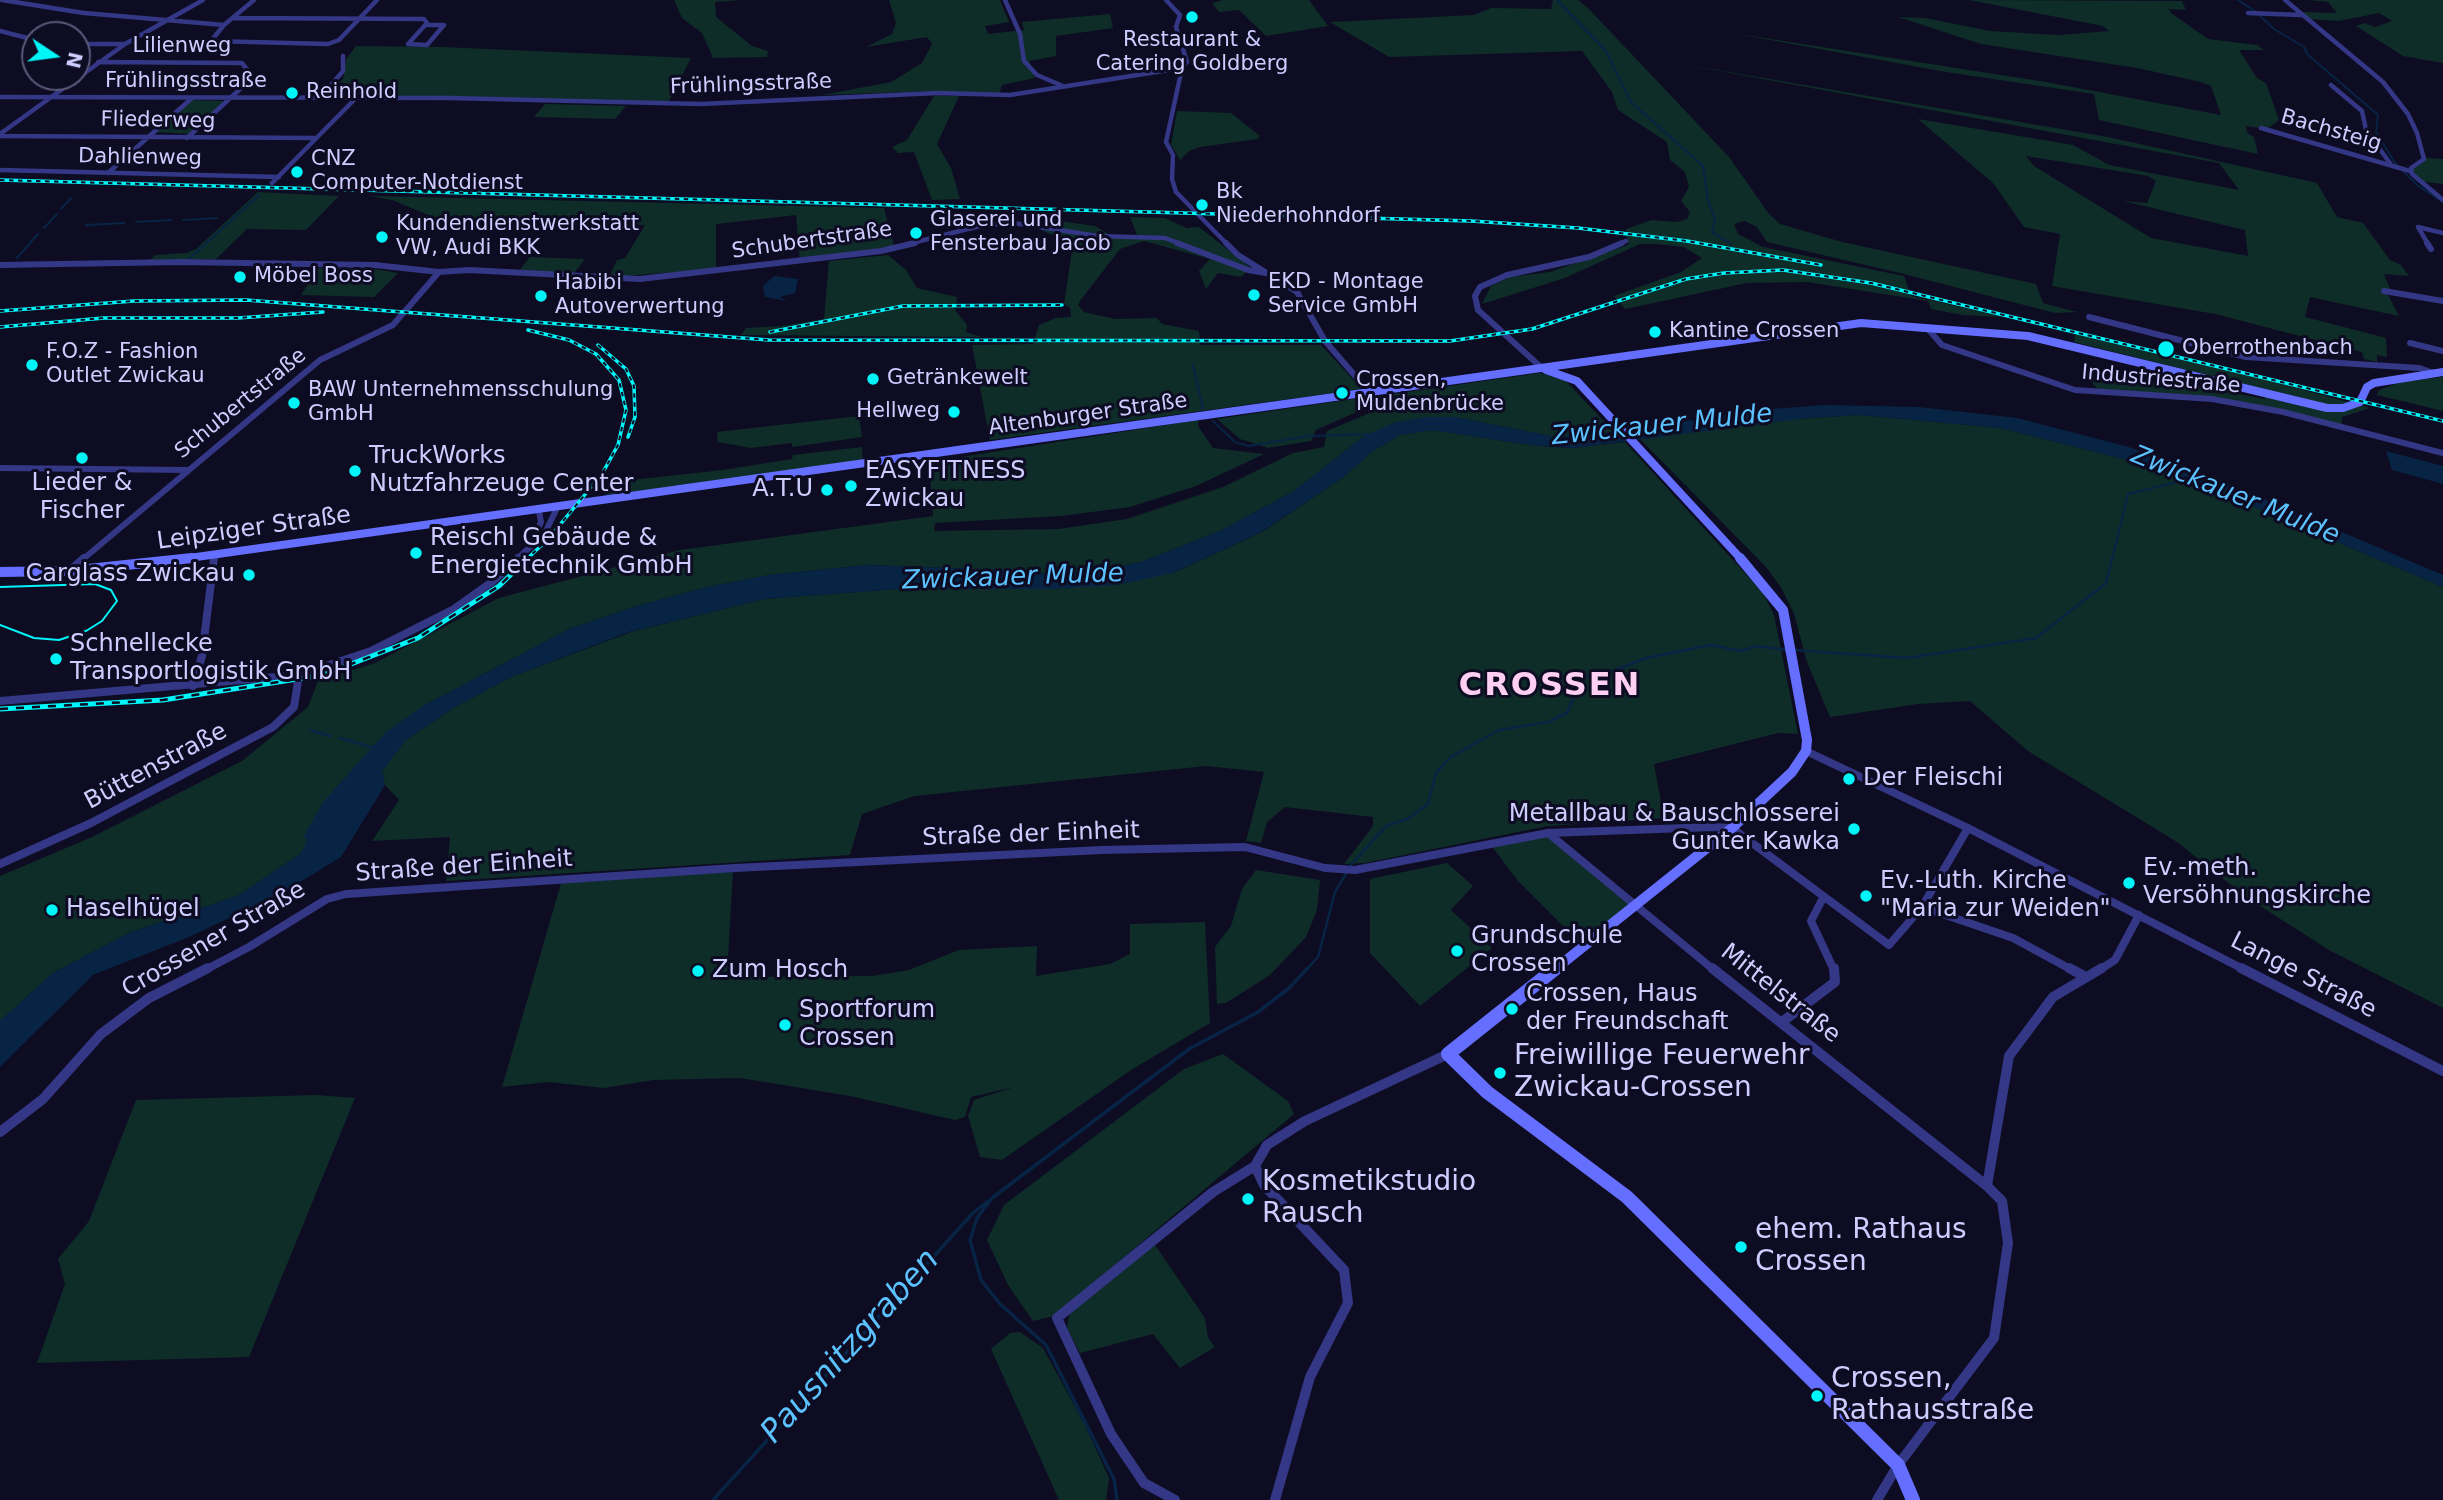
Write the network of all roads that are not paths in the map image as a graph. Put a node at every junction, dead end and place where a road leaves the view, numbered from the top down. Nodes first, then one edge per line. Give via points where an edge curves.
1 (2, 0) edge
2 (49, 0) edge
3 (203, 0) edge
4 (254, 0) edge
5 (377, 0) edge
6 (1005, 0) edge
7 (1166, 0) edge
8 (2285, 0) edge
9 (34, 6) junction
10 (2248, 13) dead end
11 (2301, 15) junction
12 (233, 18) junction
13 (359, 18) junction
14 (160, 22) junction
15 (224, 25) junction
16 (426, 25) junction
17 (0, 31) edge
18 (21, 36) edge
19 (91, 44) edge
20 (125, 44) junction
21 (343, 56) dead end
22 (98, 62) junction
23 (1182, 68) junction
24 (2331, 85) dead end
25 (1063, 86) junction
26 (0, 97) edge
27 (192, 97) junction
28 (52, 98) junction
29 (231, 98) junction
30 (320, 98) junction
31 (356, 98) junction
32 (2261, 128) dead end
33 (150, 135) junction
34 (0, 137) edge
35 (187, 138) junction
36 (315, 138) junction
37 (2397, 167) junction
38 (0, 170) edge
39 (2410, 170) junction
40 (108, 173) junction
41 (278, 177) junction
42 (272, 183) dead end
43 (2443, 200) edge
44 (2443, 233) edge
45 (1626, 241) dead end
46 (2431, 249) dead end
47 (0, 265) edge
48 (439, 272) junction
49 (1266, 273) junction
50 (2384, 291) dead end
51 (2443, 301) edge
52 (2089, 317) dead end
53 (1928, 329) junction
54 (2410, 343) dead end
55 (2443, 351) edge
56 (1588, 362) junction
57 (1544, 369) junction
58 (2439, 372) edge
59 (1577, 381) junction
60 (1370, 393) junction
61 (2443, 453) edge
62 (0, 468) edge
63 (188, 470) junction
64 (638, 498) joint
65 (557, 509) junction
66 (539, 511) junction
67 (526, 551) junction
68 (214, 556) junction
69 (69, 571) junction
70 (0, 572) edge
71 (299, 674) junction
72 (193, 686) junction
73 (0, 701) edge
74 (1805, 751) junction
75 (1732, 828) junction
76 (1968, 828) junction
77 (1548, 833) junction
78 (0, 864) edge
79 (1823, 898) junction
80 (327, 899) joint
81 (1633, 905) junction
82 (1922, 907) junction
83 (2139, 915) junction
84 (2086, 977) junction
85 (1782, 1022) junction
86 (1448, 1054) junction
87 (2443, 1071) edge
88 (0, 1132) edge
89 (1255, 1166) junction
90 (1987, 1186) junction
91 (1898, 1465) junction
92 (1175, 1500) edge
93 (1275, 1500) edge
94 (1877, 1500) edge
95 (1913, 1500) edge

1 - 9 street
2 - 9 street
3 - 14 street
4 - 12 street
5 - 13 street
6 - 25 street via 1020,34 1024,61 1037,75
7 - 23 street via 1180,15 1177,31 1187,62
8 - 11 street
9 - 14 street
10 - 11 street
11 - 39 street via 2376,75 2410,117 2424,159
12 - 13 street
12 - 15 street
13 - 15 street via 339,40 317,45 211,41
13 - 16 street via 424,19
14 - 15 street
14 - 20 street
16 - 16 street via 425,26 408,44 427,45 444,25
17 - 18 street
19 - 20 street
20 - 22 street
21 - 30 street via 343,71
22 - 28 street
22 - 29 street, Lilienweg via 242,63 254,75
23 - 25 street, Frühlingsstraße
23 - 49 street via 1166,142 1173,155 1176,192 1224,243
24 - 37 street, Bachsteig via 2362,111 2364,126
25 - 31 street, Frühlingsstraße via 1010,94 657,105
26 - 28 street, Frühlingsstraße
27 - 28 street, Frühlingsstraße
27 - 29 street, Frühlingsstraße
27 - 33 street
28 - 34 street
29 - 30 street, Frühlingsstraße
29 - 35 street, Lilienweg
30 - 31 street, Frühlingsstraße
31 - 36 street
32 - 37 street, Bachsteig
33 - 34 street, Fliederweg
33 - 35 street, Fliederweg
33 - 40 street
35 - 36 street, Fliederweg
36 - 41 street
37 - 39 street, Bachsteig
38 - 40 street, Dahlienweg
39 - 43 street via 2420,184
40 - 41 street, Dahlienweg
41 - 42 street
44 - 46 street via 2418,228
45 - 57 street via 1589,257 1507,275 1480,286 1475,296 1478,310
47 - 48 street, Schubertstraße via 375,265
48 - 49 street, Schubertstraße via 639,279 683,276 881,251 980,226 1013,223 1098,236 1165,238
48 - 63 street, Schubertstraße via 393,325 320,360
49 - 60 street via 1297,292 1325,341
50 - 51 street
52 - 58 street via 2246,357
53 - 56 street, Altenburger Straße via 1850,324
53 - 58 street, Altenburger Straße via 2028,336 2327,408 2360,402 2374,383
53 - 61 street, Industriestraße via 1942,345 2075,390 2212,399 2283,412
54 - 55 street
56 - 57 street, Altenburger Straße
56 - 59 street via 1577,371
57 - 59 street
57 - 60 street, Altenburger Straße
59 - 74 street via 1783,610 1807,740
60 - 64 street, Altenburger Straße
62 - 63 street
63 - 69 street, Schubertstraße
64 - 65 street, Leipziger Straße
65 - 66 street, Leipziger Straße
65 - 67 street, Büttenstraße via 545,533
66 - 67 street, Büttenstraße via 541,522
66 - 68 street, Leipziger Straße
67 - 71 street, Büttenstraße via 492,582 423,626 371,651
68 - 69 street, Leipziger Straße
68 - 72 street via 202,656
69 - 70 street, Leipziger Straße
71 - 72 street, Büttenstraße
71 - 78 street, Büttenstraße via 294,707 273,727 91,823
72 - 73 street, Büttenstraße
74 - 75 street via 1792,772
74 - 76 street, Lange Straße
75 - 77 street, Straße der Einheit
75 - 79 street
75 - 81 street
76 - 82 street
76 - 83 street, Lange Straße
77 - 80 street, Straße der Einheit via 1355,870 1245,847 1102,850 735,868 346,894
77 - 81 street, Mittelstraße
79 - 82 street via 1889,945
79 - 85 street via 1811,921 1836,973 1835,982
80 - 88 street, Crossener Straße via 249,947 149,998 101,1034 43,1099
81 - 85 street, Mittelstraße
81 - 86 street
82 - 84 street via 2013,938
83 - 84 street via 2115,960
83 - 87 street, Lange Straße
84 - 90 street via 2053,998 2010,1056
85 - 90 street, Mittelstraße
86 - 89 street via 1306,1121 1267,1145
86 - 91 street via 1487,1092 1627,1197
89 - 92 street via 1213,1192 1057,1318 1111,1434 1144,1483
89 - 93 street via 1264,1185 1344,1270 1348,1303 1310,1377
90 - 91 street via 2002,1201 2008,1243 1994,1338
91 - 94 street
91 - 95 street

